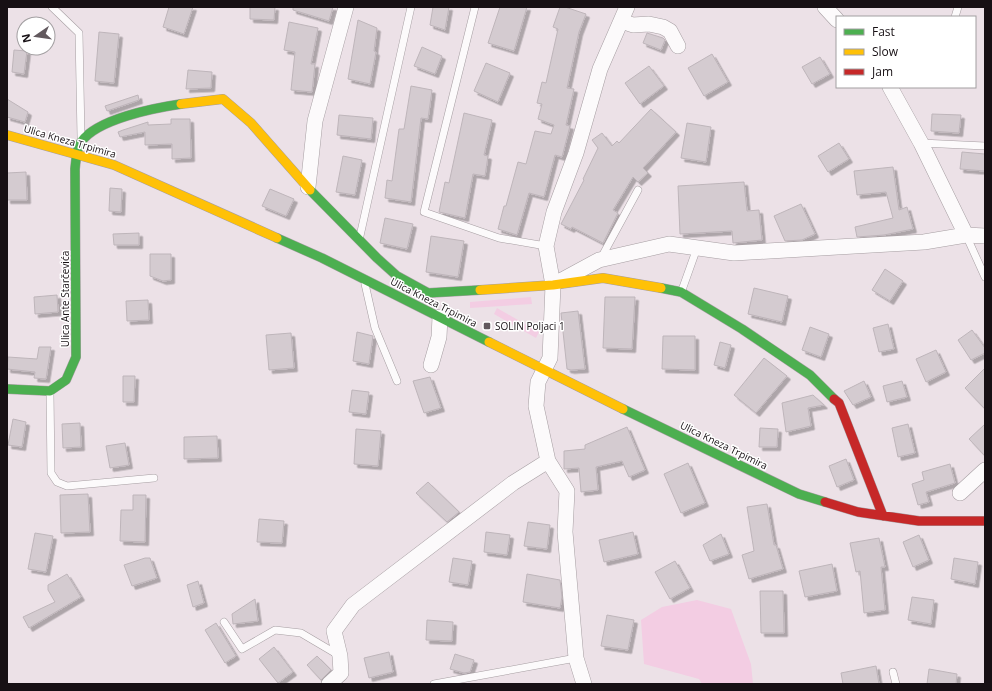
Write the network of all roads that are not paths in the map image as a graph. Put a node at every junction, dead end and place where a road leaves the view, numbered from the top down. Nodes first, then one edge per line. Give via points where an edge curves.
1 (52, 7) edge
2 (346, 7) edge
3 (411, 7) edge
4 (475, 7) edge
5 (825, 7) edge
6 (624, 14) edge
7 (836, 19) edge
8 (678, 46) dead end
9 (891, 88) edge
10 (7, 135) edge
11 (81, 141) junction
12 (921, 143) junction
13 (985, 146) edge
14 (77, 153) junction
15 (308, 187) junction
16 (638, 190) dead end
17 (966, 235) junction
18 (985, 236) edge
19 (360, 239) junction
20 (546, 246) junction
21 (697, 248) junction
22 (600, 260) junction
23 (985, 277) edge
24 (363, 278) junction
25 (553, 285) junction
26 (681, 292) junction
27 (440, 317) junction
28 (432, 365) dead end
29 (543, 370) junction
30 (397, 382) dead end
31 (7, 389) edge
32 (50, 391) junction
33 (548, 461) junction
34 (985, 470) edge
35 (154, 478) dead end
36 (960, 493) dead end
37 (883, 516) junction
38 (985, 521) edge
39 (224, 622) dead end
40 (340, 656) junction
41 (576, 658) junction
42 (893, 672) dead end
43 (329, 684) edge
44 (434, 684) edge
45 (584, 684) edge
46 (896, 684) edge

1 - 11 lane via 79,33
2 - 15 street via 315,121
3 - 19 lane
4 - 20 lane via 424,212 500,238
5 - 7 street
6 - 8 street via 634,25 649,24 670,31
6 - 20 street via 600,69 576,153 554,212
9 - 12 street
10 - 14 street, Ulica Kneza Trpimira
11 - 14 street, Ulica Ante Starčevića
11 - 15 street via 100,126 135,114 179,104 223,99 251,123
12 - 13 lane
12 - 17 street
14 - 24 street, Ulica Kneza Trpimira via 114,164
14 - 32 street, Ulica Ante Starčevića via 76,357 66,380
15 - 19 street
16 - 22 lane
17 - 18 street
17 - 21 street via 924,242 734,253
17 - 23 lane
19 - 25 street via 397,276 428,293
20 - 25 street
21 - 22 street via 669,244
21 - 26 lane
22 - 25 street
24 - 27 street, Ulica Kneza Trpimira
24 - 30 lane via 375,328
25 - 26 street via 603,278
25 - 29 street via 550,358
26 - 37 street via 810,375 839,403
27 - 28 street via 439,337
27 - 29 street, Ulica Kneza Trpimira
29 - 33 street via 538,382 536,406
29 - 37 street, Ulica Kneza Trpimira via 799,494 858,512
31 - 32 street
32 - 35 lane via 51,473 57,482 67,486
33 - 40 street via 353,605 334,631
33 - 41 street via 567,491 565,532
34 - 36 street
37 - 38 street, Ulica Kneza Trpimira via 919,522
39 - 40 lane via 242,649 275,630 301,633
40 - 43 street via 341,673
41 - 44 lane
41 - 45 street
42 - 46 lane

